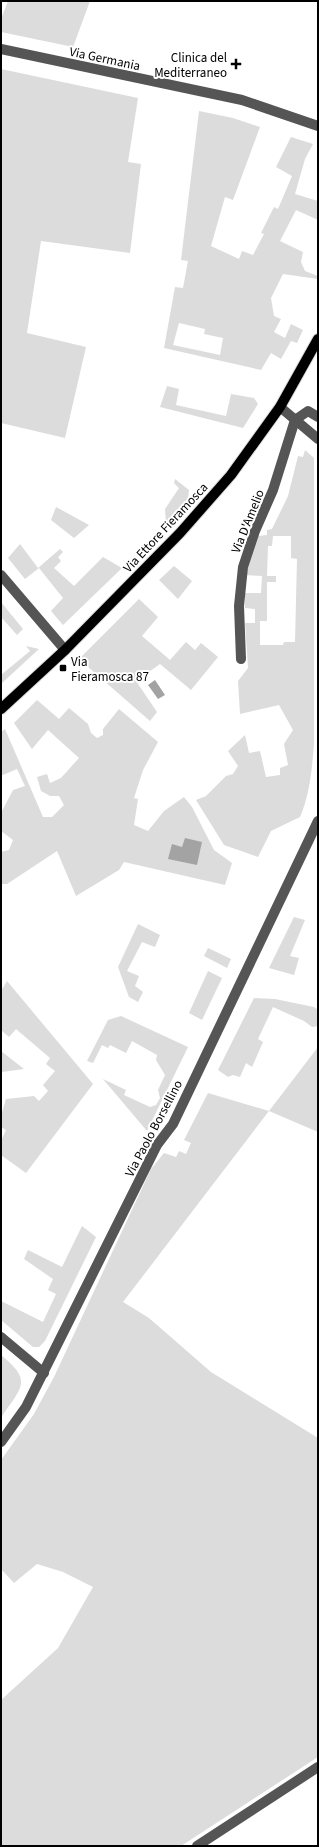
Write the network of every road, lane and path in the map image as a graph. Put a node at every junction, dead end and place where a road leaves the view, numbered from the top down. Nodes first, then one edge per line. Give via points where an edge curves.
1 (1, 50) edge
2 (318, 126) edge
3 (318, 339) edge
4 (280, 406) junction
5 (318, 417) edge
6 (295, 420) junction
7 (318, 439) edge
8 (1, 575) edge
9 (65, 650) junction
10 (241, 658) dead end
11 (1, 709) edge
12 (318, 820) edge
13 (1, 1337) edge
14 (44, 1373) junction
15 (1, 1442) edge
16 (318, 1767) edge
17 (197, 1846) edge

1 - 2 street, Via Germania via 242,100
3 - 4 main road, Via Ettore Fieramosca
4 - 6 street
4 - 9 main road, Via Ettore Fieramosca via 231,474 180,533
5 - 6 street via 308,411
6 - 7 street
6 - 10 street, Via D'Amelio via 274,490 255,531 243,566 239,606
8 - 9 street
9 - 11 main road, Via Ettore Fieramosca
12 - 14 street, Via Paolo Borsellino via 173,1124 157,1145
13 - 14 street
14 - 15 street, Via Paolo Borsellino via 26,1407
16 - 17 street

